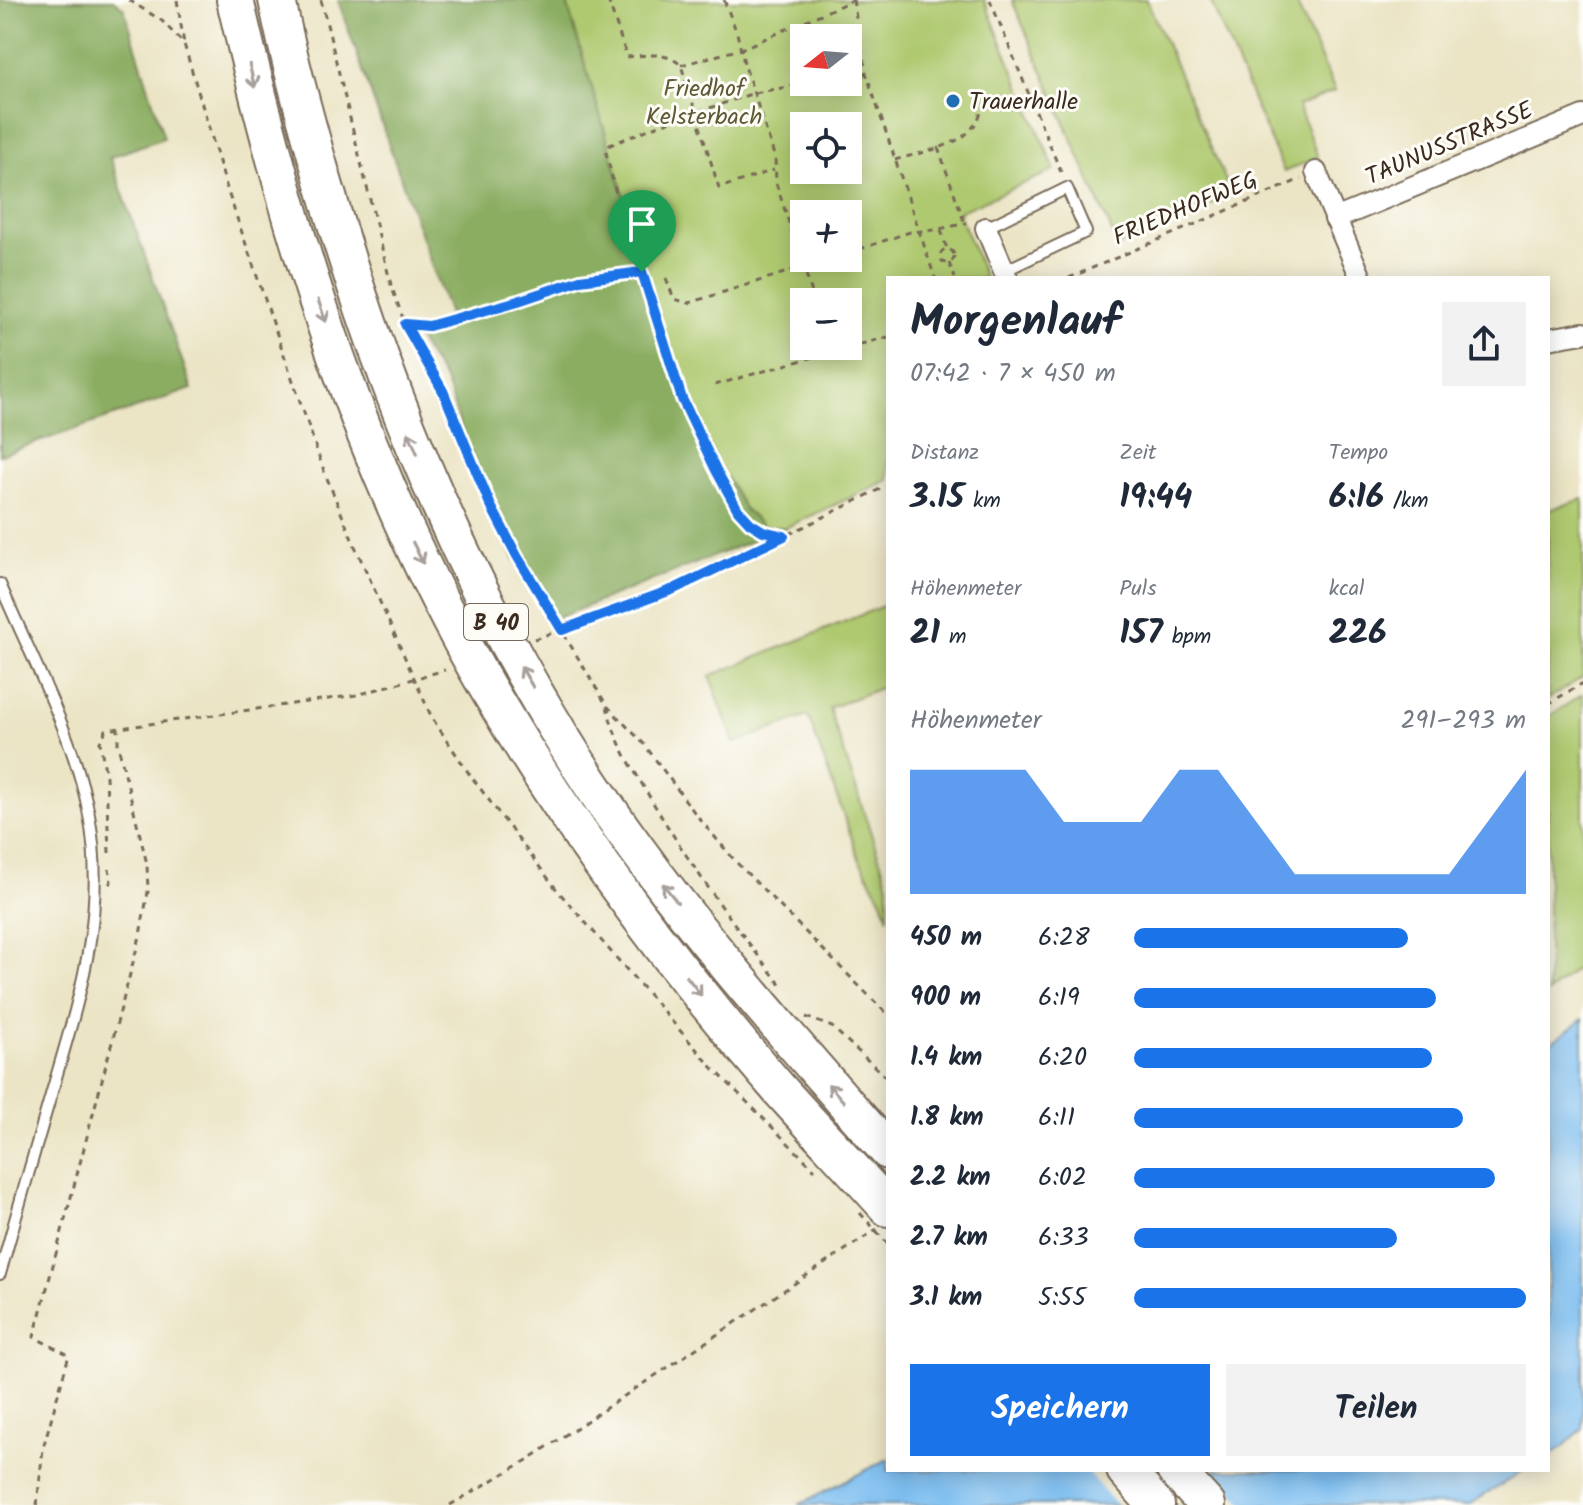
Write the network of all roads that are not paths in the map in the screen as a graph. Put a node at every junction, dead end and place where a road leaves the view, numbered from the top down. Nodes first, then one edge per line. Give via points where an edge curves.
1 (235, 0) edge
2 (277, 0) edge
3 (1583, 116) edge
4 (1316, 172) road end
5 (1335, 219) junction
6 (986, 228) joint
7 (1006, 274) edge
8 (1360, 276) edge
9 (1583, 333) edge
10 (1550, 339) edge
11 (0, 584) edge
12 (886, 1149) edge
13 (879, 1211) edge
14 (0, 1274) edge
15 (1127, 1472) edge
16 (1177, 1472) edge
17 (1156, 1505) edge
18 (1207, 1505) edge

1 -> 13 highway, B 40 via 297,237 344,377 405,525 474,663 518,739 623,894
12 -> 2 highway, B 40 via 732,973 655,875 592,785 500,630 434,494 375,345 315,151
3 - 5 street, TAUNUSSTRASSE
4 - 5 street
5 - 8 street
6 - 7 street
6 - 7 lane via 1067,188 1086,232
9 - 10 street
11 - 14 lane via 82,784 94,841 96,894 84,981
15 - 17 highway
16 - 18 highway

